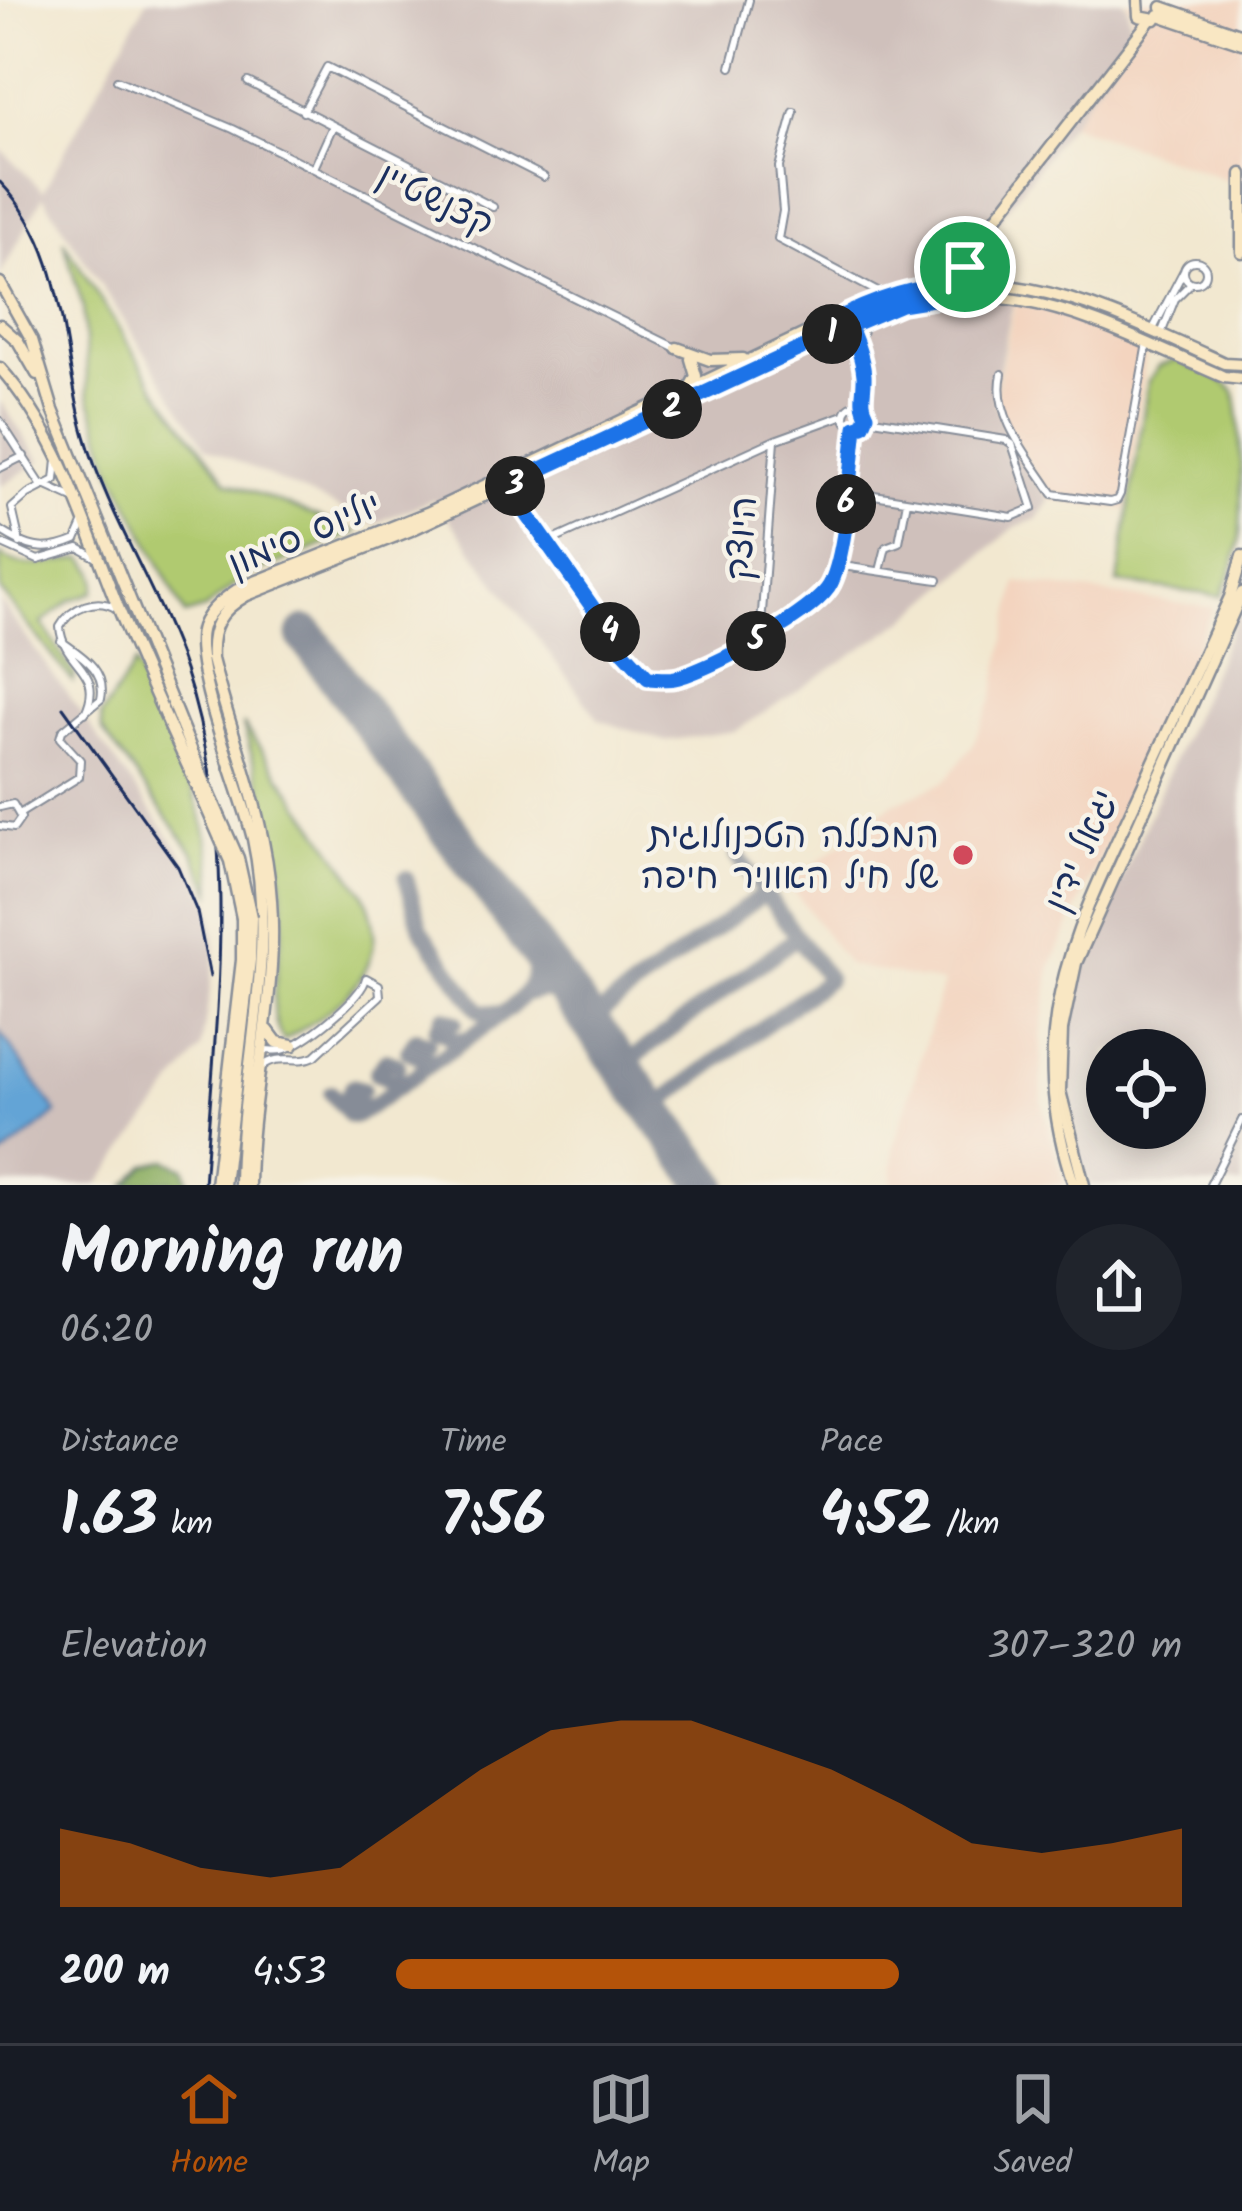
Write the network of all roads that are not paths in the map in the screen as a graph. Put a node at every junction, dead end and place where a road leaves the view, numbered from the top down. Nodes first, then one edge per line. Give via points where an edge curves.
1 (749, 0) edge
2 (1147, 8) edge
3 (1242, 39) edge
4 (731, 67) dead end
5 (117, 80) dead end
6 (248, 82) dead end
7 (303, 112) junction
8 (794, 112) dead end
9 (332, 128) junction
10 (314, 168) junction
11 (1242, 174) edge
12 (544, 178) dead end
13 (493, 207) dead end
14 (1242, 252) edge
15 (966, 257) junction
16 (1184, 270) junction
17 (0, 283) edge
18 (1191, 283) junction
19 (987, 284) junction
20 (920, 287) junction
21 (958, 289) junction
22 (887, 297) junction
23 (864, 319) junction
24 (847, 320) junction
25 (0, 325) edge
26 (1156, 335) junction
27 (856, 344) junction
28 (677, 349) junction
29 (1242, 350) edge
30 (758, 357) junction
31 (691, 359) junction
32 (1242, 364) edge
33 (0, 368) edge
34 (1224, 370) junction
35 (1002, 374) dead end
36 (1242, 379) edge
37 (709, 386) junction
38 (688, 389) junction
39 (1242, 390) edge
40 (861, 406) junction
41 (52, 410) junction
42 (844, 415) junction
43 (867, 418) junction
44 (0, 421) edge
45 (856, 427) junction
46 (775, 440) junction
47 (24, 456) junction
48 (57, 457) junction
49 (0, 468) edge
50 (510, 480) junction
51 (43, 484) junction
52 (848, 491) junction
53 (491, 494) junction
54 (517, 500) junction
55 (907, 500) junction
56 (77, 502) junction
57 (84, 521) junction
58 (16, 525) junction
59 (2, 531) edge
60 (0, 543) edge
61 (20, 543) junction
62 (547, 543) junction
63 (1242, 556) edge
64 (836, 565) junction
65 (103, 570) junction
66 (880, 572) junction
67 (938, 580) dead end
68 (1242, 593) edge
69 (99, 602) junction
70 (120, 612) junction
71 (760, 639) junction
72 (200, 783) junction
73 (0, 794) edge
74 (2, 805) edge
75 (21, 813) junction
76 (0, 826) edge
77 (266, 1026) junction
78 (293, 1045) junction
79 (258, 1052) junction
80 (262, 1067) junction
81 (1242, 1120) edge
82 (220, 1185) edge
83 (245, 1185) edge
84 (1074, 1185) edge
85 (1084, 1185) edge
86 (1210, 1185) edge

1 - 4 street
2 - 3 street
2 - 15 street via 1140,35
5 - 10 street, קצנשטיין
6 - 7 street
7 - 9 street
7 - 12 street via 327,67
8 - 22 street via 779,167 778,239
9 - 10 street
9 - 13 street
10 - 28 street, קצנשטיין
11 - 14 street
15 - 19 street via 971,277
15 - 20 street
15 - 21 street
16 - 18 street
16 - 18 street via 1196,261 1205,267 1205,278
16 - 26 street
17 - 41 street via 32,340
18 - 26 street
19 - 21 street
19 - 26 street via 1070,298
20 - 21 street, יוליוס סימון
20 - 22 street, יוליוס סימון
21 - 23 street, יוליוס סימון
21 - 26 street
22 - 24 street, יוליוס סימון
23 - 24 street, יוליוס סימון
23 - 27 street
24 - 27 street
24 - 30 street, יוליוס סימון
24 - 37 street, יוליוס סימון
25 - 41 street via 29,356
26 - 34 street
26 - 34 street
26 - 35 street via 1120,494 1110,502 1053,494 1006,418
27 - 40 street
28 - 30 street via 719,361
28 - 31 street, קצנשטיין
29 - 34 street
30 - 37 street, יוליוס סימון
31 - 37 street, קצנשטיין
31 - 38 street via 696,376
32 - 34 street
33 - 48 street
34 - 36 street
34 - 39 street
37 - 38 street, יוליוס סימון
37 - 50 street, יוליוס סימון
38 - 50 street, יוליוס סימון
40 - 42 street
40 - 43 street
41 - 72 street
42 - 45 street
42 - 46 street
43 - 45 street
43 - 55 street via 1006,440 1033,508 1012,517
44 - 47 street
45 - 52 street
46 - 62 street
46 - 71 street, היוצק
47 - 49 street
47 - 51 street
48 - 51 street via 57,478
48 - 56 street
50 - 53 street, יוליוס סימון
50 - 54 street
50 - 79 street, יוליוס סימון via 240,588 206,619 200,657 259,874
51 - 56 street
51 - 58 street via 12,508
52 - 55 street
52 - 64 street
53 - 54 street
53 - 77 street, יוליוס סימון via 247,595 215,623 212,659 270,883
54 - 62 street
55 - 66 street via 898,542 886,547
56 - 57 street
57 - 61 street via 76,539 54,549
57 - 65 street
58 - 59 street
58 - 61 street
59 - 61 street
60 - 65 street via 38,560 83,549
62 - 71 street via 648,678 674,679
63 - 84 street, יגאל ידין via 1061,979 1051,1092
64 - 66 street
64 - 71 street via 815,603
65 - 69 street
65 - 70 street
66 - 67 street
68 - 85 street, יגאל ידין via 1076,963 1060,1091
69 - 70 street
69 - 75 street via 63,620 62,641 103,683 101,699 60,738 80,760 79,777
70 - 72 street
72 - 82 street, bridge via 246,917
73 - 74 street
74 - 75 street
75 - 76 street via 14,828
77 - 78 street via 277,1042
77 - 79 street, יוליוס סימון
78 - 79 street
78 - 80 street via 362,993 366,978 380,985 377,1000 315,1056
79 - 80 street, יוליוס סימון
79 - 83 street, יוליוס סימון
80 - 83 street, יוליוס סימון
81 - 86 street

